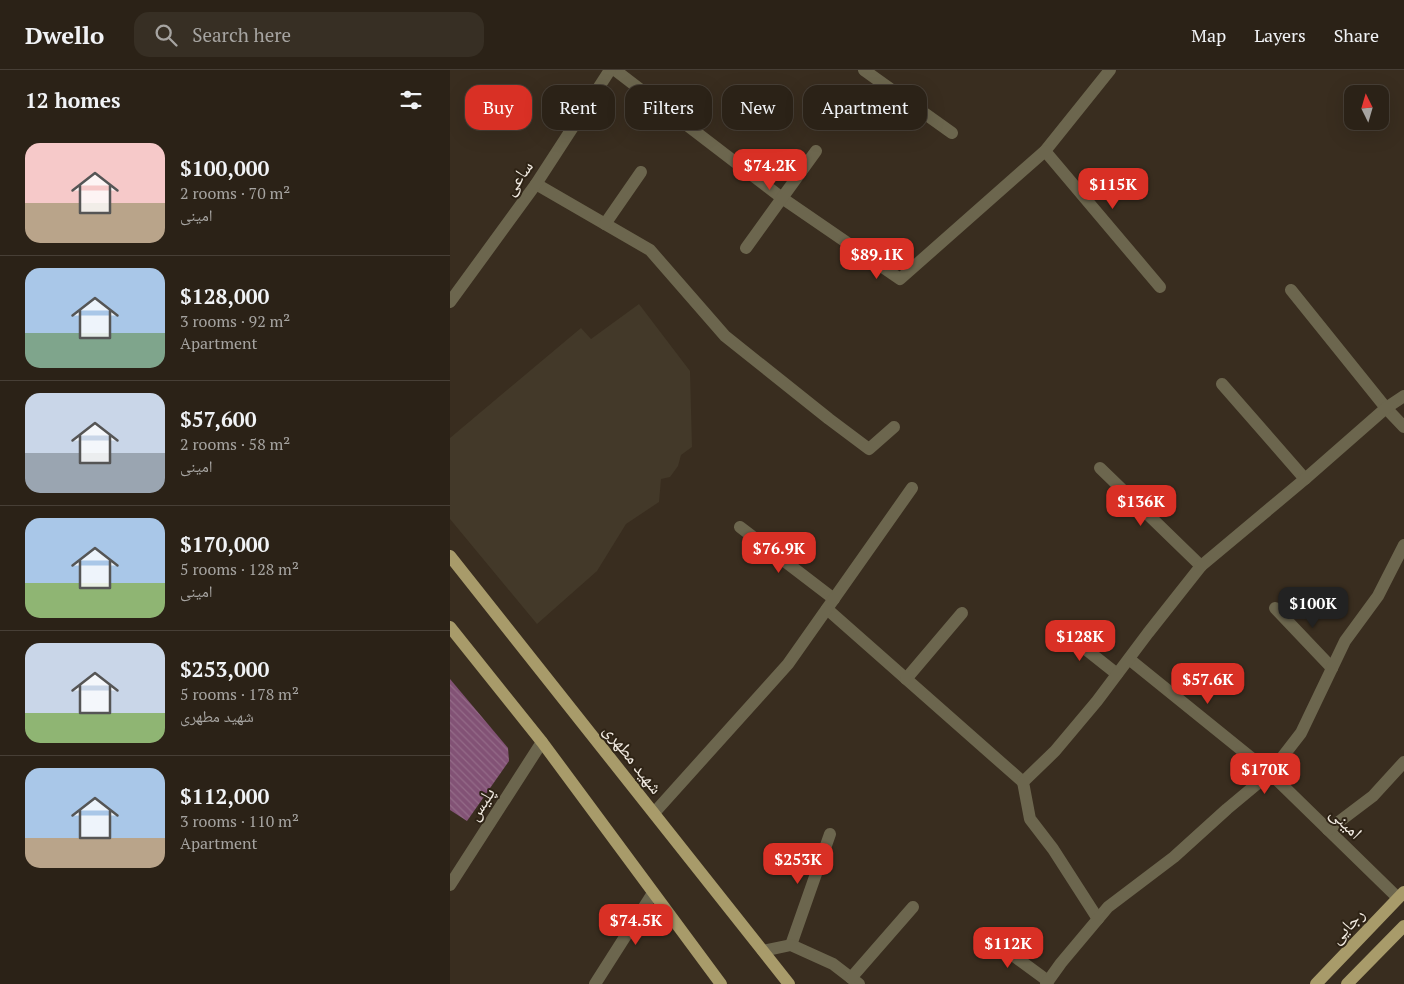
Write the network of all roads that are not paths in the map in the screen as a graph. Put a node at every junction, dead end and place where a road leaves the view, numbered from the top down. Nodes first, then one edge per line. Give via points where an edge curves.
1 (610, 70) edge
2 (615, 70) edge
3 (864, 70) edge
4 (1110, 70) edge
5 (952, 133) dead end
6 (816, 151) dead end
7 (1045, 151) junction
8 (641, 172) dead end
9 (536, 184) junction
10 (782, 198) junction
11 (605, 224) junction
12 (746, 248) dead end
13 (1160, 287) dead end
14 (1291, 290) dead end
15 (450, 302) edge
16 (1222, 384) dead end
17 (1404, 396) edge
18 (1386, 408) junction
19 (894, 427) dead end
20 (1404, 427) edge
21 (1100, 468) dead end
22 (1305, 479) junction
23 (912, 488) dead end
24 (740, 527) dead end
25 (1404, 546) edge
26 (450, 556) edge
27 (1201, 566) junction
28 (831, 604) junction
29 (1275, 608) dead end
30 (962, 613) dead end
31 (450, 627) edge
32 (1060, 628) dead end
33 (1129, 659) junction
34 (1332, 668) junction
35 (1117, 674) junction
36 (906, 679) junction
37 (542, 742) junction
38 (1404, 762) edge
39 (1270, 773) junction
40 (1022, 782) junction
41 (654, 813) junction
42 (1328, 830) junction
43 (830, 834) dead end
44 (450, 885) edge
45 (654, 893) junction
46 (1401, 895) edge
47 (913, 907) dead end
48 (1098, 919) junction
49 (1404, 926) edge
50 (984, 934) dead end
51 (791, 945) junction
52 (763, 951) junction
53 (855, 981) edge
54 (1047, 983) edge
55 (595, 984) edge
56 (721, 984) edge
57 (789, 984) edge
58 (1316, 984) edge
59 (1347, 984) edge

1 - 9 street, ساعی
2 - 10 street
3 - 5 street
4 - 7 street
6 - 10 street
7 - 10 street via 900,279
7 - 13 street
8 - 11 street
9 - 11 street
9 - 15 street, ساعی
10 - 12 street
11 - 19 street via 650,250 726,336 869,449
14 - 18 street
16 - 22 street
17 - 18 street
18 - 20 street
18 - 22 street
21 - 27 street
22 - 27 street
23 - 28 street
24 - 28 street
25 - 34 street via 1378,596 1345,641
26 - 41 main road, شهید مطهری
27 - 33 street
28 - 36 street
28 - 41 street via 788,664
29 - 34 street
30 - 36 street
31 - 37 main road
32 - 35 street
33 - 35 street
33 - 39 street, امینی
34 - 39 street via 1301,732
35 - 40 street via 1055,751
36 - 40 street
37 - 44 street, پلیس
37 - 45 main road
38 - 42 street via 1373,796
39 - 42 street, امینی
39 - 48 street
40 - 48 street via 1030,819
41 - 52 main road, شهید مطهری
42 - 46 street, امینی
43 - 51 street
45 - 55 street
45 - 56 main road
46 - 58 main road, رجایی
47 - 53 street
48 - 54 street
49 - 59 main road
50 - 54 street
51 - 52 street
51 - 53 street via 833,964
52 - 57 main road, شهید مطهری

